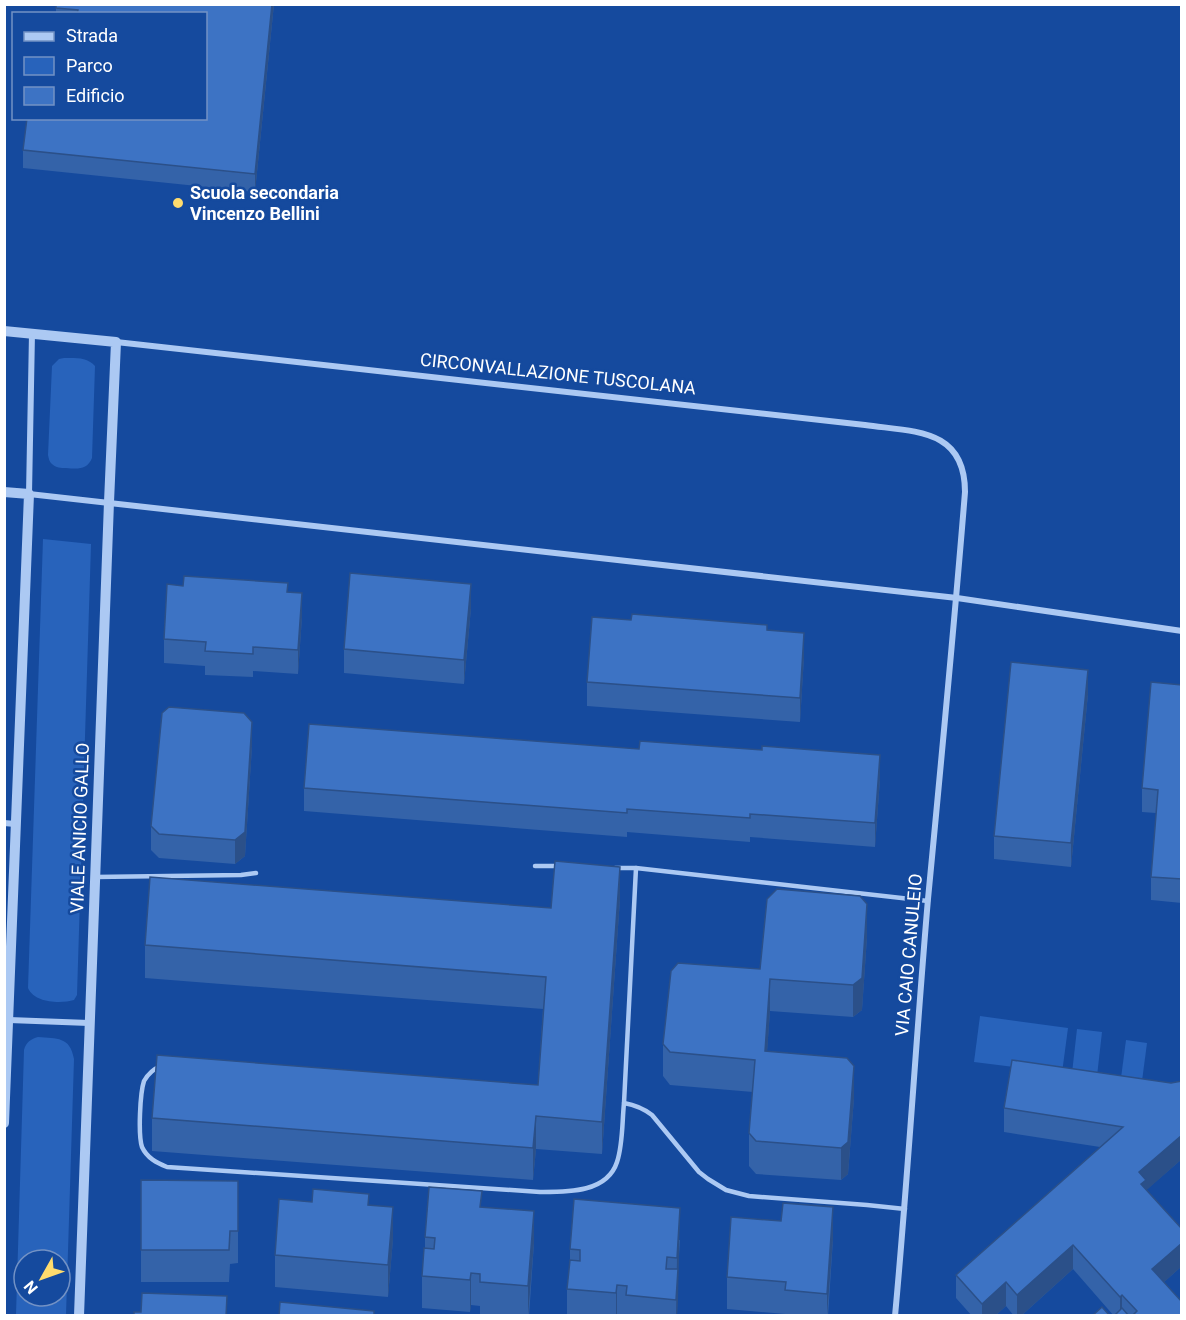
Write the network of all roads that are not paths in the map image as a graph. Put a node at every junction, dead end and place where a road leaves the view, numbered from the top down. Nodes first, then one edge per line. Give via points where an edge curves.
1 (4, 331) edge
2 (32, 333) junction
3 (116, 342) junction
4 (4, 492) edge
5 (29, 494) junction
6 (109, 502) junction
7 (957, 598) junction
8 (1182, 631) edge
9 (10, 823) edge
10 (535, 866) dead end
11 (568, 867) edge
12 (614, 868) edge
13 (636, 868) junction
14 (256, 873) dead end
15 (95, 877) junction
16 (928, 901) junction
17 (9, 1020) junction
18 (89, 1023) junction
19 (169, 1065) edge
20 (624, 1102) junction
21 (4, 1122) edge
22 (905, 1209) junction
23 (79, 1316) edge
24 (895, 1316) edge

1 - 2 street, CIRCONVALLAZIONE TUSCOLANA
2 - 3 street, CIRCONVALLAZIONE TUSCOLANA
2 - 5 street
3 - 6 street, VIALE ANICIO GALLO
3 - 7 street, CIRCONVALLAZIONE TUSCOLANA via 932,436 957,456 964,474
4 - 5 street
5 - 6 street
5 - 9 street
6 - 7 street
6 - 15 street, VIALE ANICIO GALLO
7 - 8 street
7 - 16 street, VIA CAIO CANULEIO
9 - 17 street
10 - 11 lane
12 - 13 lane
13 - 16 lane
13 - 20 lane
14 - 15 lane
15 - 18 street, VIALE ANICIO GALLO
16 - 22 street, VIA CAIO CANULEIO
17 - 18 street
17 - 21 street
18 - 23 street, VIALE ANICIO GALLO
19 - 20 lane via 151,1071 145,1081 140,1136 149,1157 167,1167 540,1192 577,1190 600,1183 616,1165
20 - 22 lane via 652,1115 699,1172 726,1190 749,1196
22 - 24 street, VIA CAIO CANULEIO

